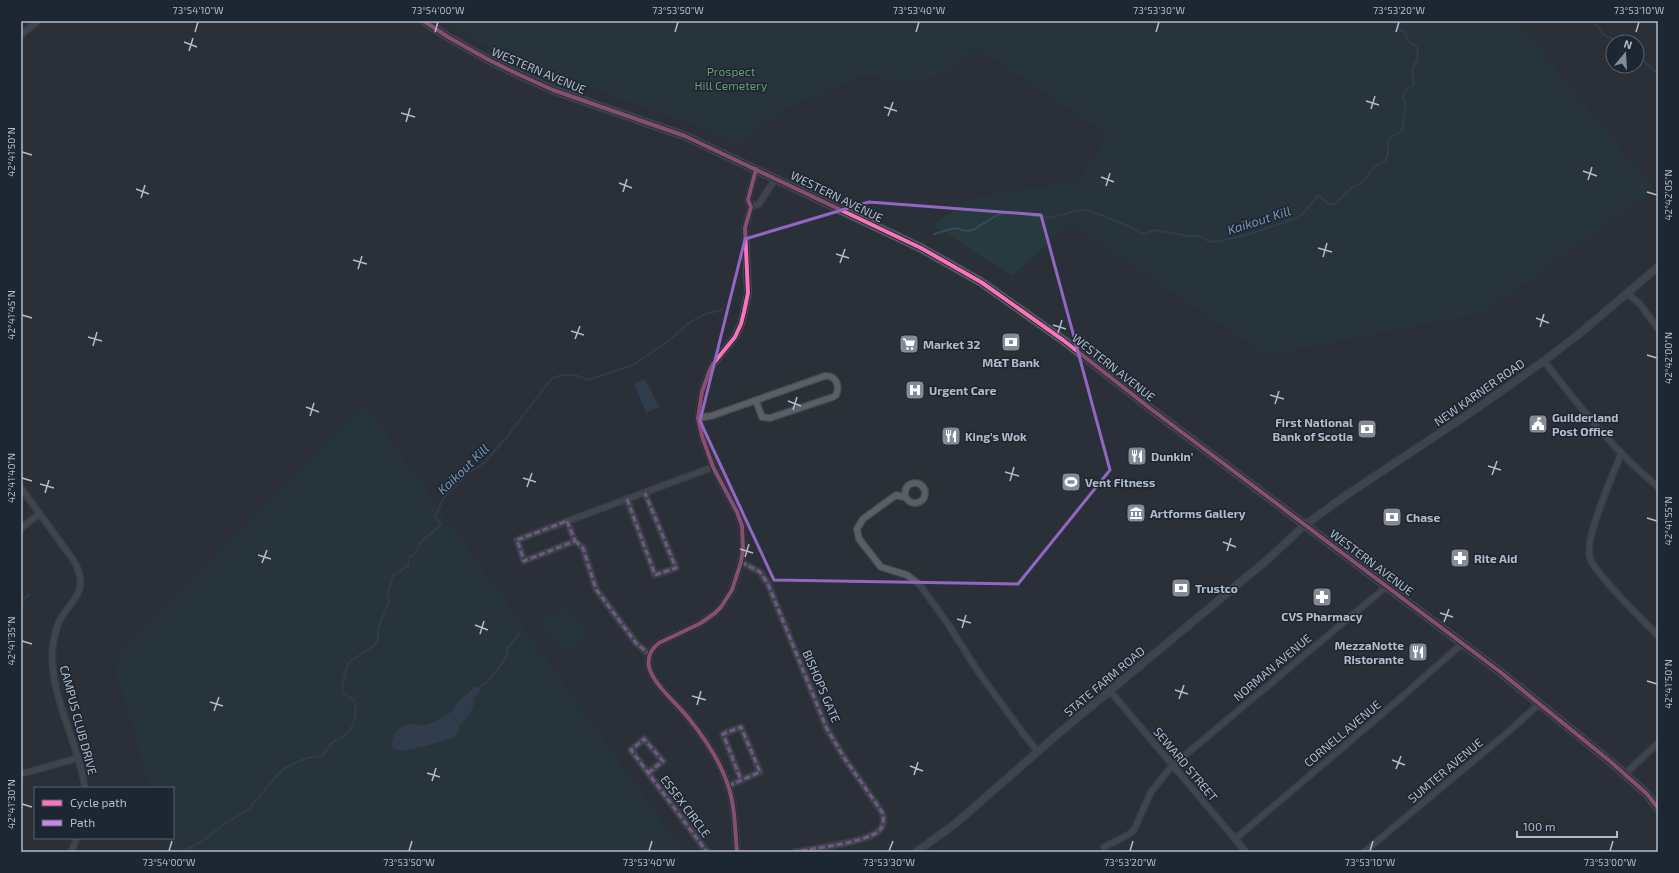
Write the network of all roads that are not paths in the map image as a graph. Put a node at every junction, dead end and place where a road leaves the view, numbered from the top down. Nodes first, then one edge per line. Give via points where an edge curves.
1 (38, 21) edge
2 (424, 21) edge
3 (21, 35) edge
4 (756, 169) junction
5 (776, 178) junction
6 (751, 207) junction
7 (1658, 267) edge
8 (1628, 294) junction
9 (1658, 329) edge
10 (1544, 361) junction
11 (756, 401) junction
12 (698, 418) junction
13 (1621, 454) junction
14 (714, 467) junction
15 (1658, 487) edge
16 (21, 488) edge
17 (645, 493) junction
18 (904, 497) dead end
19 (627, 499) junction
20 (39, 514) junction
21 (567, 522) junction
22 (1305, 525) junction
23 (21, 528) edge
24 (575, 540) junction
25 (742, 562) junction
26 (1387, 586) junction
27 (1658, 636) edge
28 (1463, 643) junction
29 (650, 654) junction
30 (1110, 691) junction
31 (1539, 704) junction
32 (1658, 743) edge
33 (1038, 752) junction
34 (78, 758) junction
35 (1172, 766) junction
36 (648, 773) junction
37 (21, 774) edge
38 (1625, 774) junction
39 (741, 780) junction
40 (728, 786) junction
41 (85, 787) edge
42 (1658, 808) edge
43 (78, 839) edge
44 (1235, 839) junction
45 (1104, 847) dead end
46 (71, 852) edge
47 (707, 852) edge
48 (737, 852) edge
49 (795, 852) edge
50 (916, 852) edge
51 (1246, 852) edge
52 (1364, 852) edge

1 - 3 street
2 - 4 main road, WESTERN AVENUE via 468,48 554,90 685,136
4 - 5 main road, WESTERN AVENUE
4 - 6 street via 748,200
5 - 6 street via 759,204
5 - 22 main road, WESTERN AVENUE via 921,248 994,291 1063,340
6 - 12 street via 745,228 748,293 741,324 735,337 709,372 702,392
7 - 8 main road, NEW KARNER ROAD
8 - 9 street via 1640,304
8 - 10 main road, NEW KARNER ROAD
10 - 13 street
10 - 22 main road, NEW KARNER ROAD
11 - 11 street via 762,417 770,418 833,397 838,387 833,377 825,376
11 - 12 street
12 - 14 street
13 - 15 street
13 - 27 street via 1595,523 1589,547 1590,560
14 - 17 street
14 - 25 street via 742,526
16 - 20 street
17 - 19 street
17 - 19 street via 676,568 655,575
18 - 33 street via 896,495 862,519 857,529 859,539 881,567 907,575 920,585 977,670
19 - 21 street
20 - 23 street
20 - 34 street, CAMPUS CLUB DRIVE via 78,569 81,585 76,600 63,615 56,630 52,660 59,696
21 - 24 street
21 - 24 street via 517,540 524,560
22 - 26 main road, WESTERN AVENUE
22 - 30 main road, STATE FARM ROAD
24 - 29 street via 583,548 596,589 636,643
25 - 29 street via 732,590 721,607 701,623 659,643
25 - 49 street, BISHOPS GATE via 760,572 768,584 827,729 882,812 884,821 879,830 864,838
26 - 28 main road, WESTERN AVENUE
26 - 35 street, NORMAN AVENUE
28 - 31 main road, WESTERN AVENUE
28 - 44 street, CORNELL AVENUE
29 - 40 street via 649,667 653,676 706,740
30 - 33 main road, STATE FARM ROAD
30 - 35 street, SEWARD STREET
31 - 38 main road, WESTERN AVENUE
31 - 52 street, SUMTER AVENUE
32 - 38 street
33 - 50 main road, STATE FARM ROAD via 955,824
34 - 37 street
34 - 41 street, CAMPUS CLUB DRIVE
35 - 44 street, SEWARD STREET
35 - 45 street, NORMAN AVENUE via 1151,792 1134,830
36 - 36 street, ESSEX CIRCLE via 631,750 644,739 663,761
36 - 47 street, ESSEX CIRCLE
38 - 42 main road, WESTERN AVENUE
39 - 39 street via 760,772 741,727 723,734
39 - 40 street
40 - 48 street
43 - 46 street
44 - 51 street, SEWARD STREET

